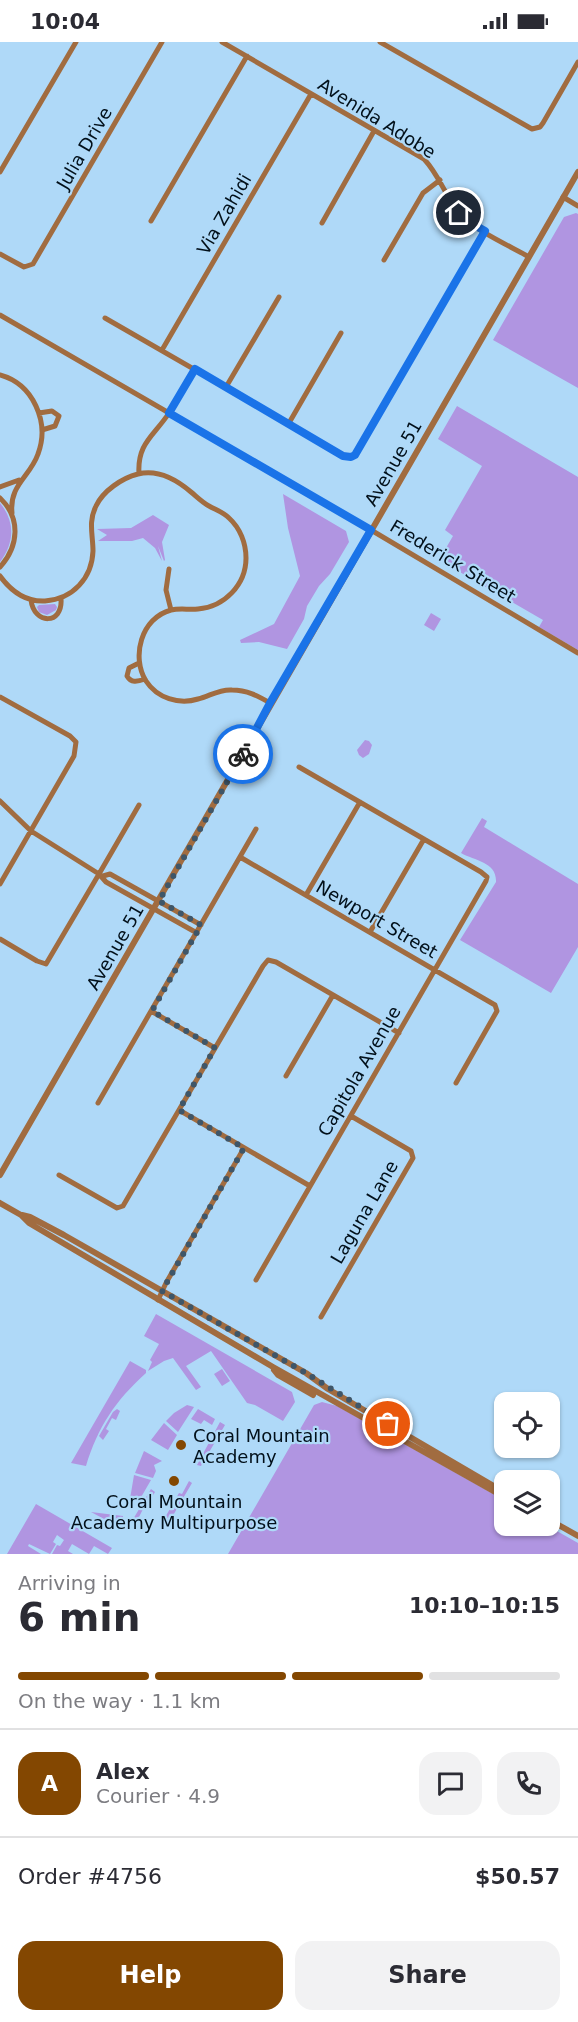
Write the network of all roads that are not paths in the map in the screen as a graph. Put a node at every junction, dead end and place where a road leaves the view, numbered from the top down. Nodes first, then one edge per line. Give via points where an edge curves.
1 (76, 42) edge
2 (162, 42) edge
3 (222, 42) edge
4 (380, 42) edge
5 (247, 57) junction
6 (578, 62) edge
7 (311, 94) junction
8 (374, 131) junction
9 (0, 172) edge
10 (578, 172) edge
11 (440, 180) junction
12 (563, 197) junction
13 (578, 206) edge
14 (151, 221) dead end
15 (322, 223) dead end
16 (485, 231) junction
17 (0, 254) edge
18 (529, 256) junction
19 (384, 260) dead end
20 (279, 297) dead end
21 (0, 315) edge
22 (105, 318) dead end
23 (340, 333) dead end
24 (162, 350) junction
25 (195, 369) junction
26 (0, 375) edge
27 (226, 387) junction
28 (39, 413) junction
29 (169, 413) junction
30 (289, 423) junction
31 (42, 430) junction
32 (139, 474) junction
33 (21, 479) junction
34 (0, 487) edge
35 (0, 498) edge
36 (12, 513) junction
37 (371, 530) junction
38 (0, 567) edge
39 (169, 569) dead end
40 (0, 576) edge
41 (61, 599) junction
42 (31, 600) junction
43 (171, 610) junction
44 (578, 653) edge
45 (139, 663) junction
46 (145, 679) junction
47 (0, 697) edge
48 (270, 703) junction
49 (299, 767) dead end
50 (0, 801) edge
51 (360, 802) junction
52 (139, 805) dead end
53 (256, 829) dead end
54 (32, 831) junction
55 (424, 839) junction
56 (240, 857) junction
57 (101, 875) junction
58 (0, 884) edge
59 (306, 895) junction
60 (159, 901) junction
61 (154, 908) junction
62 (201, 925) junction
63 (370, 932) junction
64 (196, 933) junction
65 (0, 939) edge
66 (435, 970) junction
67 (333, 995) junction
68 (152, 1011) junction
69 (399, 1033) junction
70 (215, 1048) junction
71 (286, 1076) dead end
72 (456, 1083) dead end
73 (98, 1103) dead end
74 (179, 1110) junction
75 (351, 1116) junction
76 (244, 1148) junction
77 (0, 1175) edge
78 (59, 1175) dead end
79 (310, 1186) junction
80 (0, 1203) edge
81 (21, 1215) junction
82 (256, 1280) dead end
83 (162, 1291) junction
84 (158, 1300) junction
85 (321, 1317) dead end
86 (273, 1367) junction
87 (313, 1395) dead end
88 (494, 1486) edge
89 (494, 1491) edge
90 (560, 1526) edge
91 (578, 1536) edge

1 - 9 street
2 - 17 street, Julia Drive via 36,259 29,266 20,265
3 - 5 street, Avenida Adobe
4 - 6 street via 527,128 536,129
5 - 7 street, Avenida Adobe
5 - 14 street
7 - 8 street, Avenida Adobe
7 - 24 street, Via Zahidi
8 - 11 street, Avenida Adobe via 424,159
8 - 15 street
10 - 12 street, Avenue 51
11 - 16 street, Avenida Adobe via 459,213
11 - 19 street via 423,193
12 - 13 street
12 - 18 street, Avenue 51
16 - 18 street, Avenida Adobe
16 - 30 street via 358,451 351,457 343,456
18 - 37 street, Avenue 51
20 - 27 street
21 - 29 street, Frederick Street
22 - 24 street
23 - 30 street
24 - 25 street
25 - 27 street
25 - 29 street
26 - 28 street via 26,390
27 - 30 street
28 - 31 street
28 - 31 street via 54,411 59,417 56,426
29 - 32 street via 142,449
29 - 37 street, Frederick Street
31 - 33 street via 39,453
32 - 41 street via 121,481 97,503 91,521 90,568 77,588
32 - 43 street via 159,474 183,485 228,516 243,538 246,564 232,594 209,607
33 - 34 street
33 - 36 street
35 - 36 street
36 - 38 street via 15,538
37 - 44 street, Frederick Street
37 - 48 street, Avenue 51
39 - 43 street via 166,590
40 - 42 street via 10,589
41 - 42 street
41 - 42 street via 60,611 48,619 36,614
43 - 45 street via 148,627 141,642
45 - 46 street
45 - 46 street via 127,675 133,681
46 - 48 street via 158,693 172,700 193,701 216,691 232,690 255,694
47 - 54 street via 76,742 75,756
48 - 60 street, Avenue 51
49 - 51 street
50 - 54 street
51 - 55 street
51 - 59 street
52 - 57 street
53 - 56 street
54 - 57 street
54 - 58 street
55 - 63 street
55 - 66 street, Capitola Avenue via 486,877
56 - 59 street, Newport Street
56 - 62 street
57 - 60 street via 110,874
57 - 61 street via 106,882
57 - 65 street via 46,964
59 - 63 street, Newport Street
60 - 61 street, Avenue 51
60 - 62 street
61 - 64 street
61 - 77 street, Avenue 51
62 - 64 street
63 - 66 street, Newport Street
64 - 68 street
66 - 69 street, Capitola Avenue
66 - 72 street, Newport Street via 497,1008
67 - 69 street
67 - 70 street via 268,960
67 - 71 street
68 - 70 street
68 - 73 street
69 - 75 street, Capitola Avenue
70 - 74 street
74 - 76 street
74 - 78 street via 120,1208
75 - 79 street, Capitola Avenue
75 - 85 street, Laguna Lane via 411,1151 413,1158
76 - 79 street
76 - 83 street
79 - 82 street, Capitola Avenue
80 - 81 street
81 - 83 street via 47,1225
81 - 84 street
83 - 84 street
83 - 88 street
84 - 86 street
86 - 87 street via 278,1375
86 - 89 street
90 - 91 street

